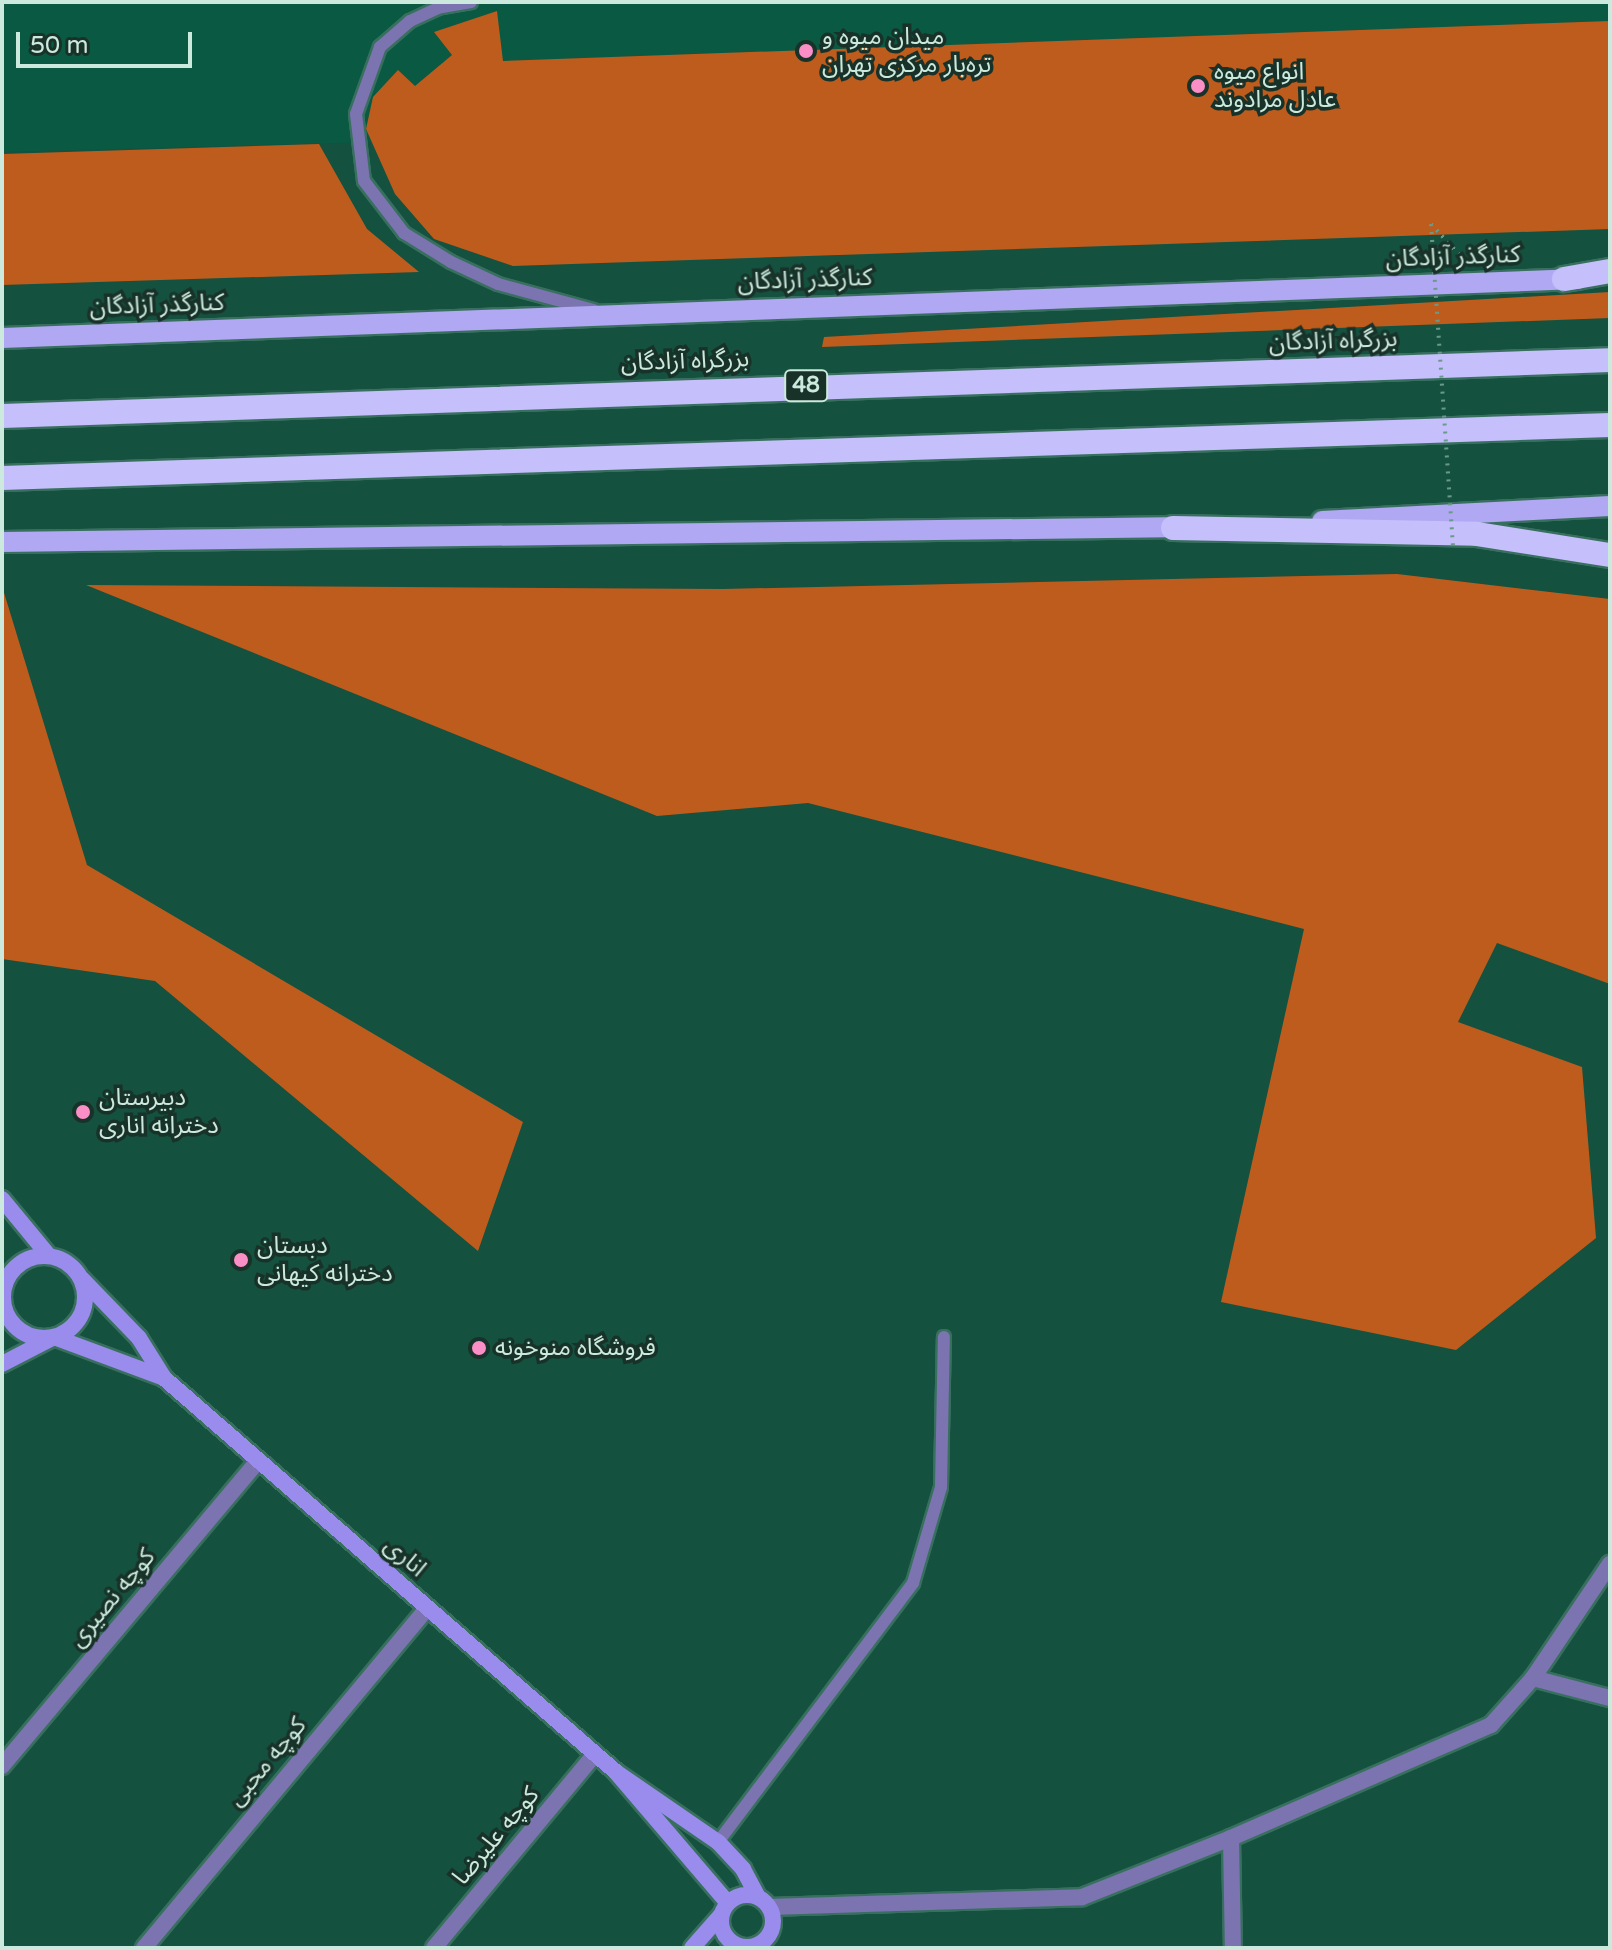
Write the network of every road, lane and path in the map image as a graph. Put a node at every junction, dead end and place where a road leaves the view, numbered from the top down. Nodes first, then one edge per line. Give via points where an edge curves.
1 (471, 2) edge
2 (1610, 271) edge
3 (1610, 278) edge
4 (1564, 279) junction
5 (1484, 282) junction
6 (605, 313) junction
7 (2, 338) edge
8 (1610, 360) edge
9 (2, 416) edge
10 (1610, 425) edge
11 (2, 478) edge
12 (1610, 506) edge
13 (1173, 528) junction
14 (2, 542) edge
15 (1453, 550) dead end
16 (1610, 555) edge
17 (2, 1199) edge
18 (49, 1256) junction
19 (4, 1275) edge
20 (82, 1279) junction
21 (2, 1301) edge
22 (54, 1337) junction
23 (944, 1337) dead end
24 (2, 1364) edge
25 (164, 1378) junction
26 (258, 1461) junction
27 (1610, 1564) edge
28 (427, 1608) junction
29 (1533, 1678) junction
30 (1610, 1698) edge
31 (595, 1754) junction
32 (2, 1766) edge
33 (616, 1772) junction
34 (1231, 1838) junction
35 (718, 1842) junction
36 (764, 1902) junction
37 (724, 1909) junction
38 (755, 1947) edge
39 (144, 1948) edge
40 (434, 1948) edge
41 (692, 1948) edge
42 (1233, 1948) edge

1 - 6 lane via 438,8 410,21 380,47 356,114 364,181 404,233 451,262 498,284
2 - 4 highway
3 - 4 main road, کنارگذر آزادگان
4 - 5 main road, کنارگذر آزادگان
5 - 6 main road, کنارگذر آزادگان
5 - 15 path, bridge via 1431,224
6 - 7 main road, کنارگذر آزادگان
8 - 9 highway, بزرگراه آزادگان / 48 via 302,401
10 - 11 highway
12 - 13 main road
13 - 14 main road
13 - 16 highway via 1477,534
17 - 18 street
18 - 19 street via 24,1260
18 - 20 street via 74,1267
19 - 21 street
20 - 22 street via 82,1314
20 - 25 street, اناری via 139,1338
21 - 22 street via 6,1314 26,1334
22 - 24 street
22 - 25 street, اناری
23 - 35 lane via 941,1487 913,1583
25 - 26 street, اناری
26 - 28 street, اناری
26 - 32 street, کوچه نصیری
27 - 29 street
28 - 31 street, اناری
28 - 39 street, کوچه محبی
29 - 30 street
29 - 34 street via 1491,1725
31 - 33 street, اناری
31 - 40 street, کوچه علیرضا
33 - 35 street, اناری
33 - 37 street, اناری
34 - 36 street via 1082,1897
34 - 42 street
35 - 36 street, اناری
36 - 37 street via 742,1895
36 - 38 street via 772,1927
37 - 38 street via 727,1938
37 - 41 street

